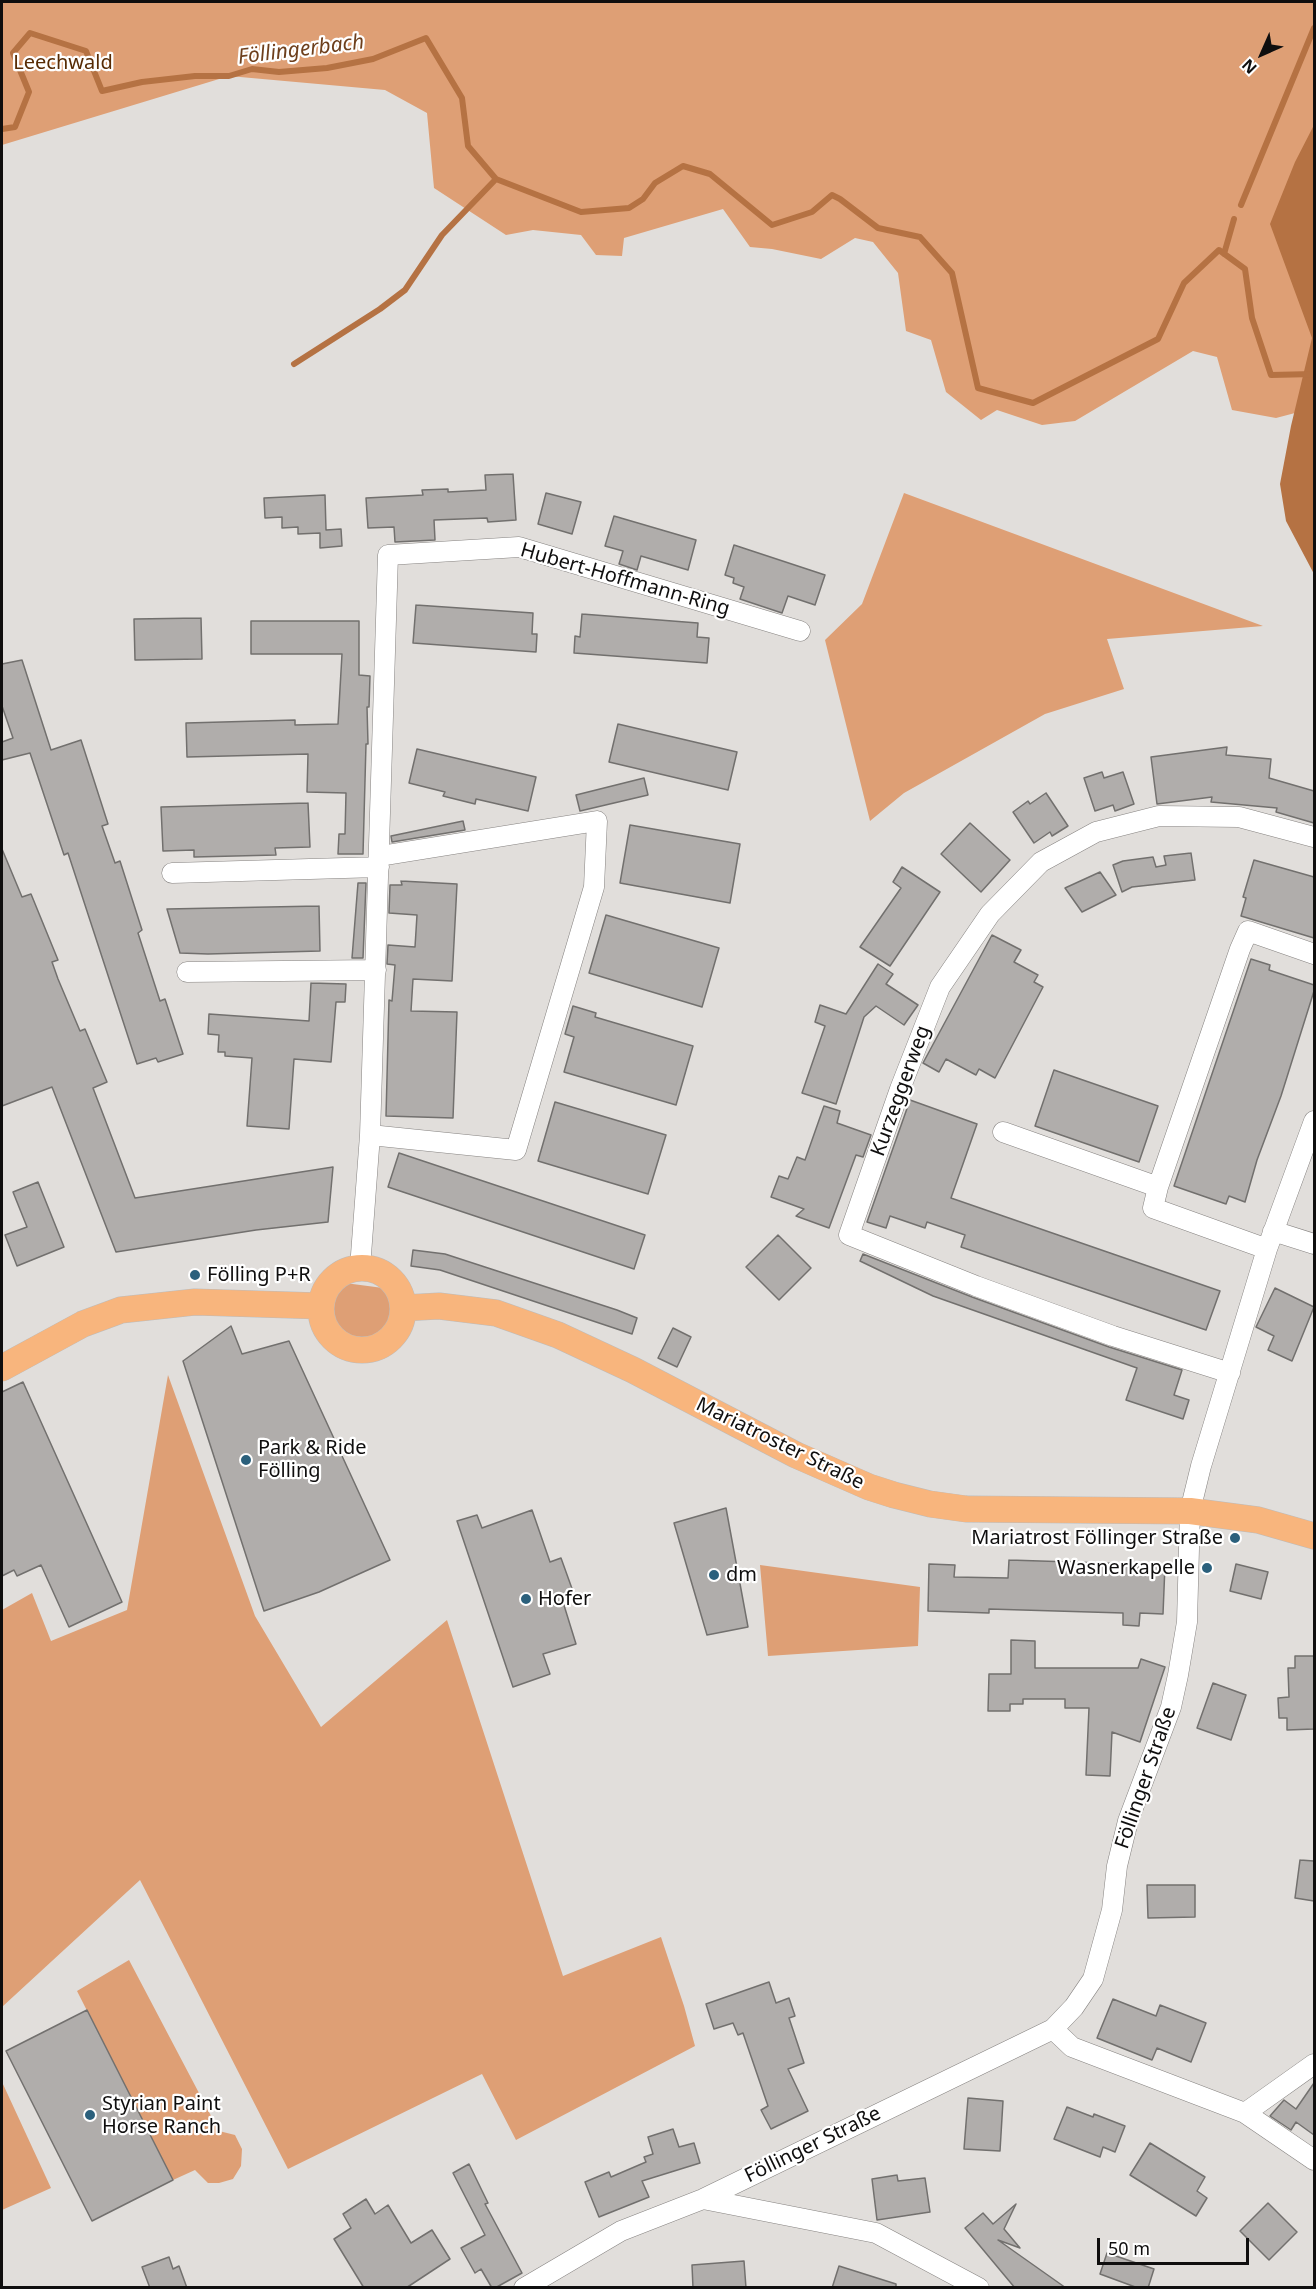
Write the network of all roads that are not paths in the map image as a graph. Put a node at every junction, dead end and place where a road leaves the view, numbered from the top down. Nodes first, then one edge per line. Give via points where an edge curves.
1 (800, 631) dead end
2 (1314, 837) edge
3 (379, 862) junction
4 (171, 873) dead end
5 (1314, 954) edge
6 (376, 970) junction
7 (188, 972) dead end
8 (1314, 1120) edge
9 (1003, 1132) dead end
10 (370, 1135) junction
11 (1158, 1187) junction
12 (1270, 1240) junction
13 (1314, 1245) edge
14 (360, 1268) junction
15 (321, 1306) junction
16 (403, 1308) junction
17 (2, 1368) edge
18 (1230, 1373) junction
19 (1190, 1511) junction
20 (1314, 1536) edge
21 (1053, 2029) junction
22 (1314, 2064) edge
23 (1245, 2113) junction
24 (1314, 2160) edge
25 (703, 2199) junction
26 (524, 2288) edge
27 (979, 2288) edge

1 - 3 street, Hubert-Hoffmann-Ring via 519,547 388,555
2 - 18 street, Kurzeggerweg via 1239,817 1159,816 1096,832 1041,862 990,914 940,987 849,1235 1113,1336
3 - 4 street
3 - 6 street, Hubert-Hoffmann-Ring
3 - 10 street via 597,821 594,887 516,1150
5 - 11 street via 1248,931
6 - 7 street
6 - 10 street, Hubert-Hoffmann-Ring
8 - 12 street
9 - 11 street
10 - 14 street, Hubert-Hoffmann-Ring
11 - 12 street via 1153,1208
12 - 13 street
12 - 18 street
14 - 15 main road via 345,1271 333,1280 324,1292
14 - 16 main road via 385,1275 400,1295
15 - 16 main road via 322,1321 330,1335 357,1350 385,1344 395,1334
15 - 17 main road via 195,1302 121,1310 83,1324
16 - 19 main road, Mariatroster Straße via 439,1306 496,1313 558,1335 796,1455 894,1495 966,1509
18 - 19 street
19 - 20 main road, Mariatroster Straße via 1258,1520
19 - 21 street, Föllinger Straße via 1187,1622 1172,1707 1128,1821 1112,1910 1093,1979
21 - 23 street via 1072,2047
21 - 25 street, Föllinger Straße
22 - 23 street
23 - 24 street
25 - 26 street, Föllinger Straße via 621,2231
25 - 27 street, Föllinger Straße via 876,2233

